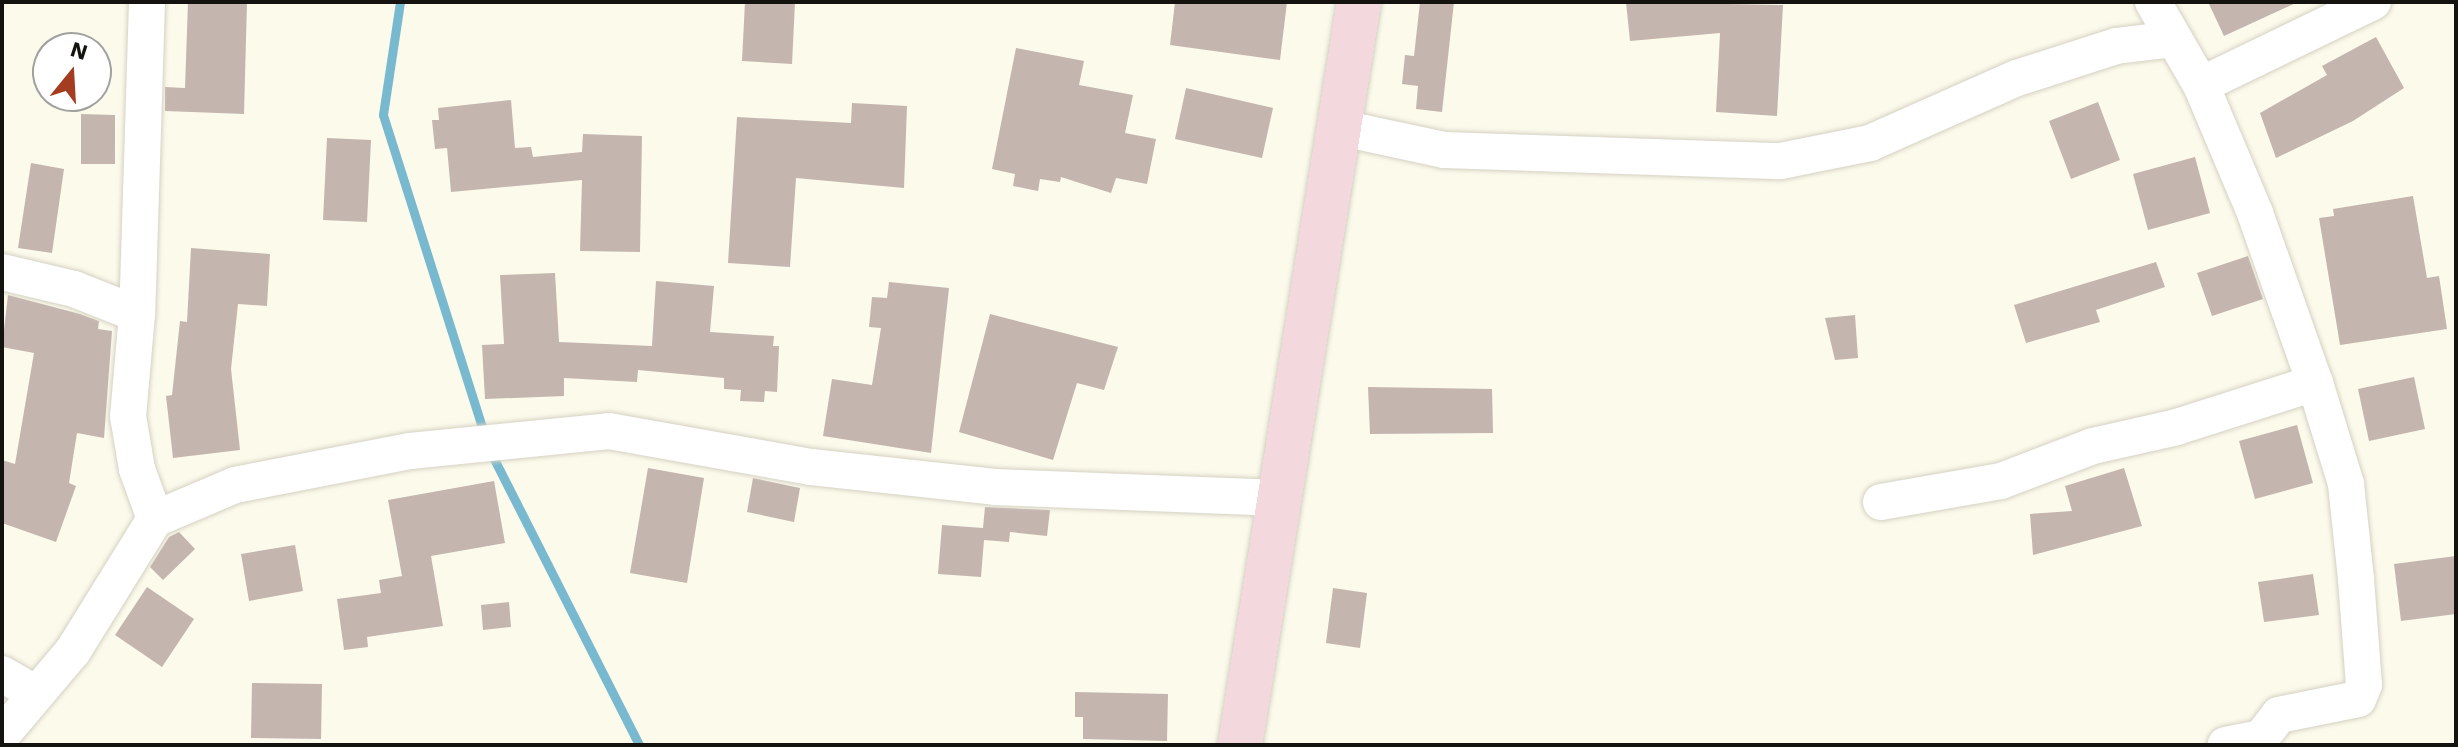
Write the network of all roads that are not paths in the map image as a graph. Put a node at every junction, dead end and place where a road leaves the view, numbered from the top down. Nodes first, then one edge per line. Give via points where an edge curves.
1 (147, 2) edge
2 (1359, 2) edge
3 (2153, 2) edge
4 (2373, 2) edge
5 (2173, 39) junction
6 (2201, 85) junction
7 (1337, 127) junction
8 (2, 272) edge
9 (137, 314) junction
10 (2315, 383) junction
11 (1280, 498) junction
12 (1881, 502) dead end
13 (155, 519) junction
14 (2, 674) edge
15 (35, 693) junction
16 (2, 735) edge
17 (1240, 745) edge
18 (2226, 745) edge

1 - 9 street
2 - 7 main road
3 - 5 street
4 - 6 street
5 - 6 street
5 - 7 street via 2116,46 2017,78 1870,143 1781,161 1644,152 1444,150
6 - 10 street via 2255,213
7 - 11 main road
8 - 9 street via 74,289
9 - 13 street via 128,416 137,469
10 - 12 street via 2177,427 2093,446 2001,481
10 - 18 street via 2346,484 2364,685 2358,699 2279,715 2261,738
11 - 13 street via 995,487 811,467 609,431 424,449 337,465 235,485
11 - 17 main road
13 - 15 street via 73,651
14 - 15 street
15 - 16 street

